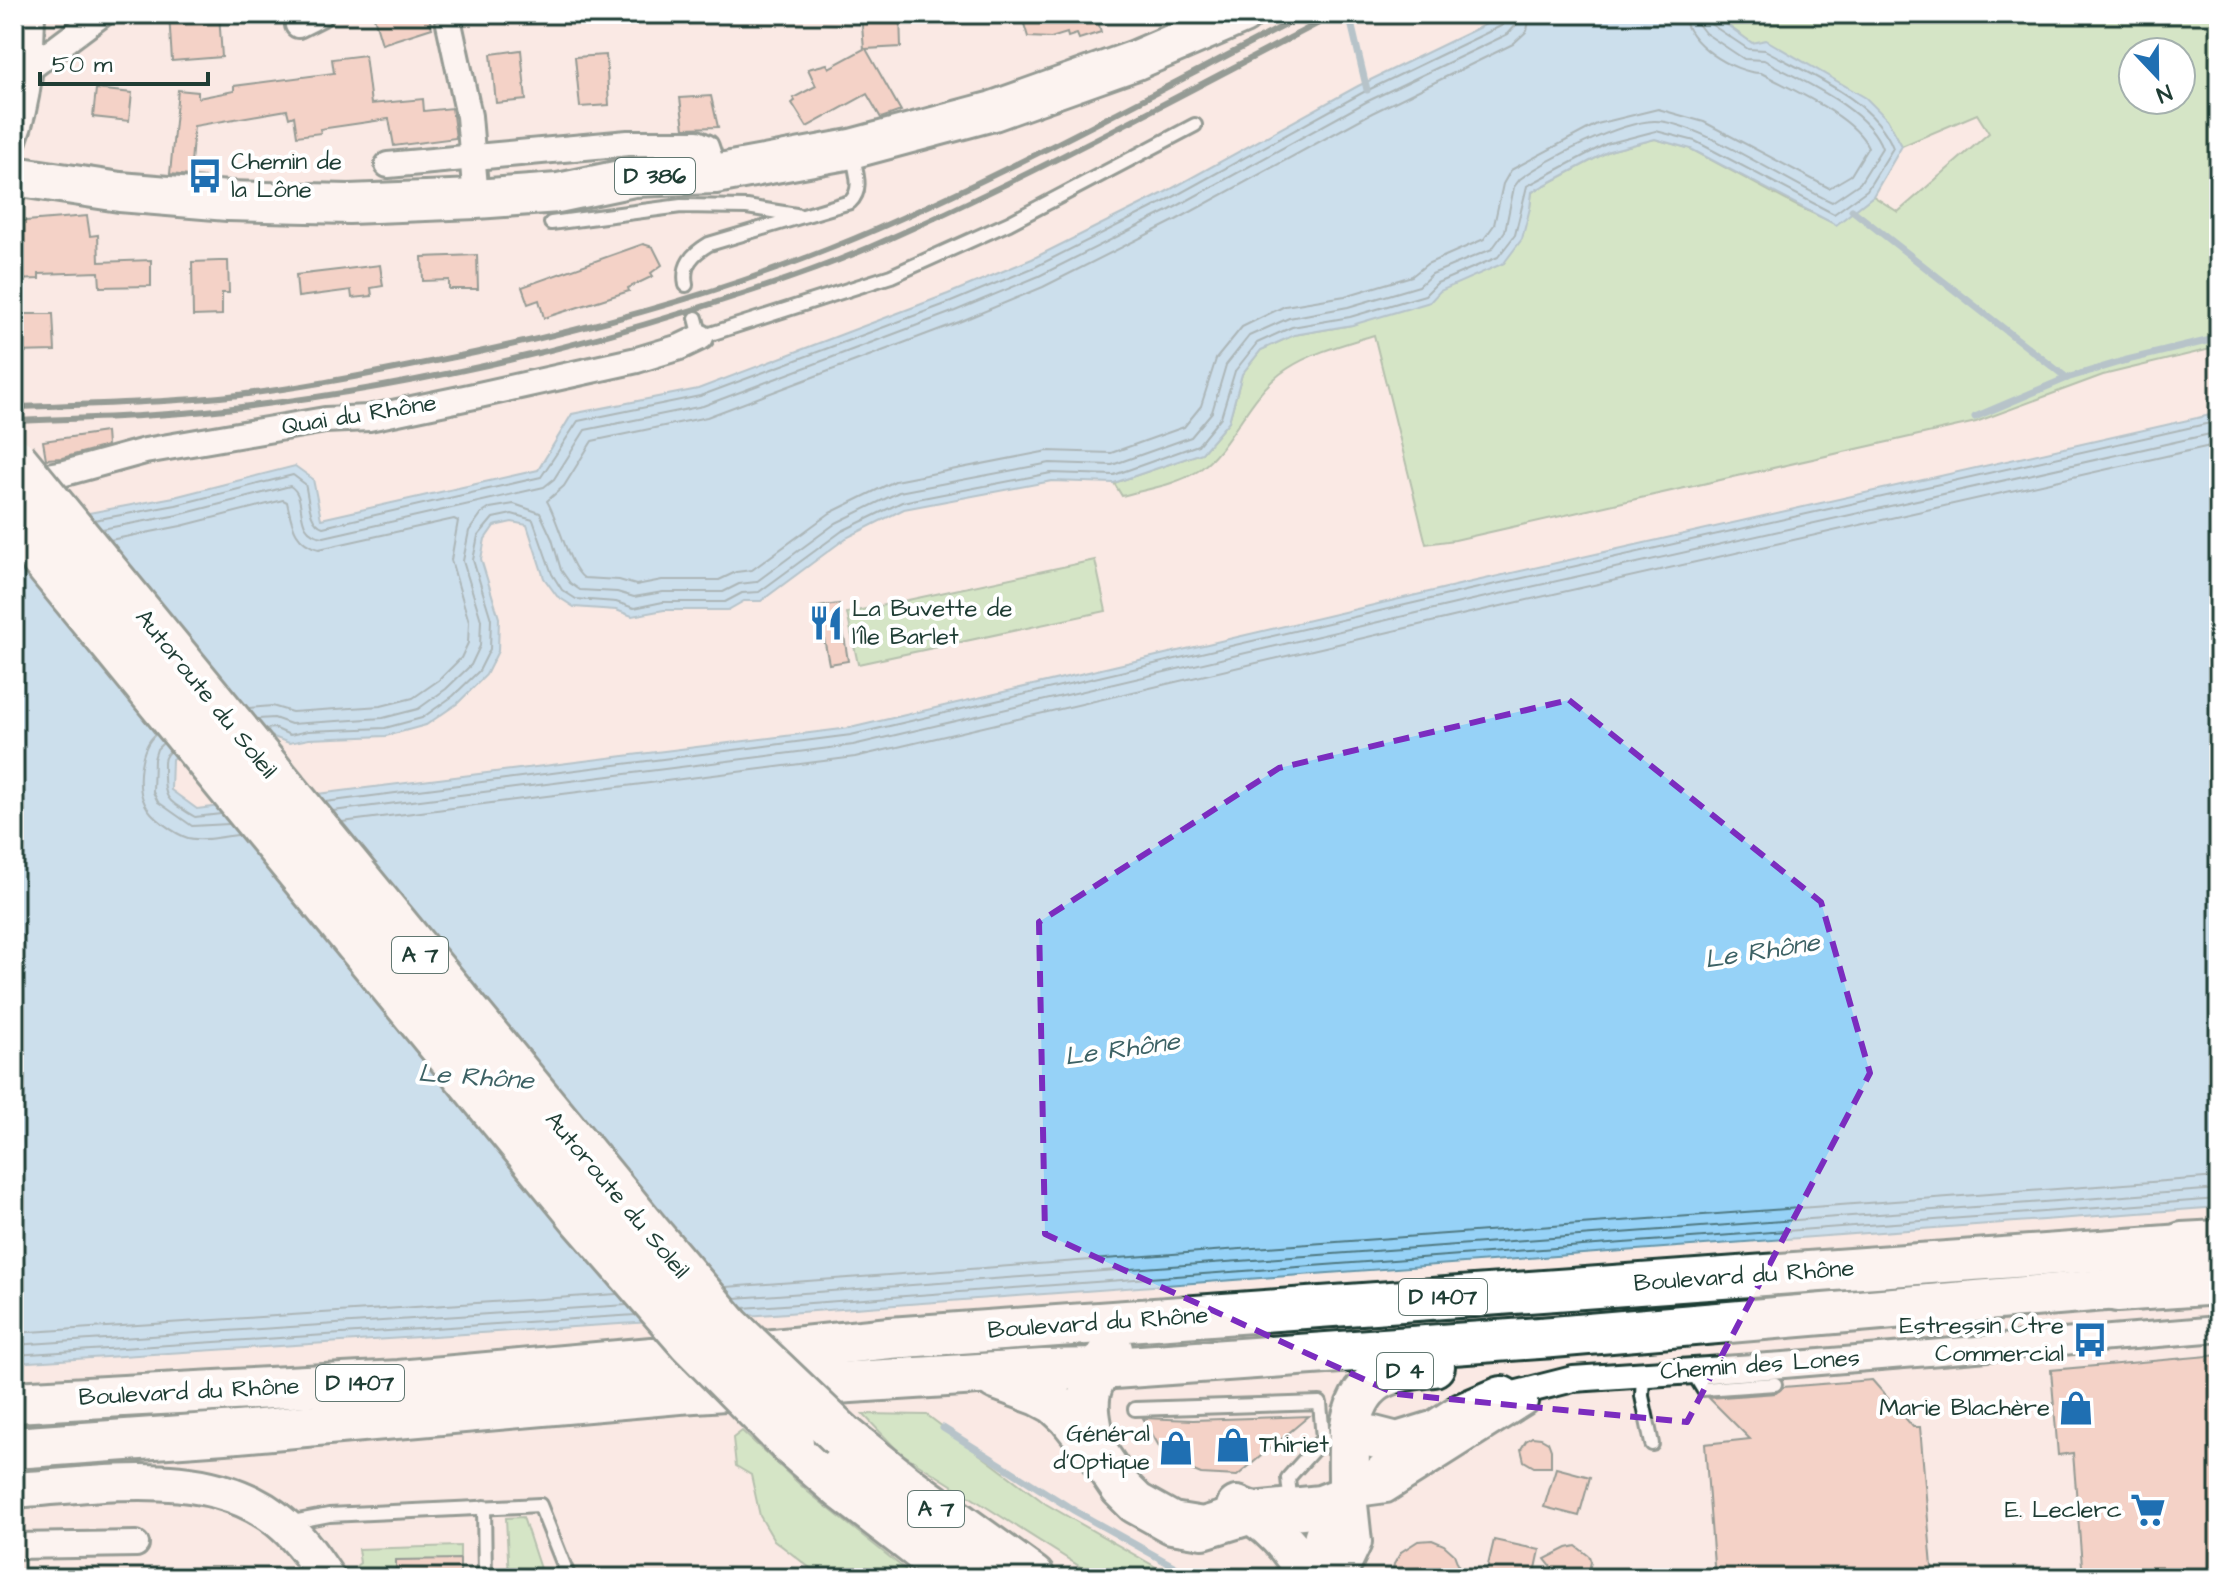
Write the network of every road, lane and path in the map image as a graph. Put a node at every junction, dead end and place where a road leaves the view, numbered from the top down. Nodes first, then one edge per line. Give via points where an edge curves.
1 (32, 14) edge
2 (102, 14) edge
3 (447, 14) edge
4 (1243, 14) edge
5 (25, 71) edge
6 (1195, 125) dead end
7 (14, 140) edge
8 (851, 149) junction
9 (474, 156) junction
10 (388, 165) dead end
11 (715, 174) junction
12 (14, 176) edge
13 (476, 199) junction
14 (803, 216) junction
15 (551, 223) dead end
16 (686, 285) dead end
17 (699, 328) joint
18 (14, 460) edge
19 (14, 481) edge
20 (14, 523) edge
21 (2201, 1244) edge
22 (1819, 1271) junction
23 (2219, 1282) edge
24 (2117, 1289) joint
25 (2219, 1329) edge
26 (1553, 1337) junction
27 (705, 1357) junction
28 (1099, 1369) junction
29 (1692, 1371) junction
30 (1643, 1373) junction
31 (985, 1375) junction
32 (1775, 1384) dead end
33 (1541, 1386) junction
34 (1502, 1397) junction
35 (14, 1402) edge
36 (1135, 1409) dead end
37 (1337, 1432) junction
38 (1652, 1444) dead end
39 (14, 1448) edge
40 (1096, 1451) junction
41 (14, 1490) edge
42 (1349, 1495) junction
43 (484, 1507) junction
44 (1292, 1510) junction
45 (1252, 1513) junction
46 (287, 1527) junction
47 (136, 1544) dead end
48 (14, 1546) edge
49 (327, 1578) edge
50 (485, 1578) edge
51 (569, 1578) edge
52 (960, 1578) edge
53 (1032, 1578) edge
54 (1309, 1578) edge
55 (1337, 1578) edge

1 - 5 street
2 - 5 street
3 - 9 street
4 - 8 main road, D 386 via 1016,104
5 - 7 street via 23,117
6 - 17 lane via 1009,223 891,276
8 - 11 main road, D 386
8 - 14 lane via 859,188 855,198
9 - 10 street
9 - 11 street via 628,143 697,143 708,150
9 - 13 street
11 - 13 main road, D 386 via 634,177 558,193
12 - 13 main road, D 386 via 228,201
14 - 15 lane via 747,207 681,206
14 - 16 lane via 697,251 687,262
17 - 19 street, Quai du Rhône via 680,347 637,360 369,418 325,420 158,449
18 - 53 highway, Autoroute du Soleil / A 7, bridge via 729,1328 842,1436
20 - 52 highway, Autoroute du Soleil / A 7, bridge via 581,1216 691,1342 791,1443
21 - 22 highway, Boulevard du Rhône / D 1407
22 - 27 highway, Boulevard du Rhône / D 1407 via 890,1338
22 - 28 highway via 1568,1313 1144,1342 1112,1349
23 - 24 highway
24 - 26 highway, Boulevard du Rhône / D 1407
25 - 29 street, Chemin des Lones
26 - 28 highway, Boulevard du Rhône / D 1407
26 - 37 highway, D 4 via 1516,1356 1390,1374 1369,1385
27 - 28 highway via 897,1357 1059,1342 1079,1349
27 - 35 highway, Boulevard du Rhône / D 1407 via 399,1381
28 - 31 highway, Boulevard du Rhône / D 1407
28 - 40 highway via 1088,1398
28 - 45 highway via 1126,1455 1140,1473 1185,1501
29 - 30 street, Chemin des Lones
29 - 32 lane via 1703,1389
30 - 33 street, Chemin des Lones
30 - 38 lane
31 - 39 highway, Boulevard du Rhône / D 1407 via 610,1398
31 - 40 highway via 1054,1403
33 - 34 street, Chemin des Lones
33 - 42 street via 1521,1407 1386,1490
34 - 37 highway via 1436,1431 1397,1443
34 - 42 street, Chemin des Lones via 1425,1449 1380,1467
36 - 37 lane via 1320,1403
37 - 42 highway, D 4
37 - 44 lane via 1323,1439 1288,1478
40 - 45 highway via 1136,1503 1172,1523 1203,1528
41 - 46 main road via 182,1483 232,1494
42 - 44 highway
42 - 54 main road, Chemin des Lones via 1322,1535
42 - 55 main road, D 4 via 1354,1542
43 - 46 lane via 329,1515
43 - 50 lane
43 - 51 lane via 540,1505
44 - 45 highway
45 - 54 highway via 1288,1545
46 - 49 main road
47 - 48 street

